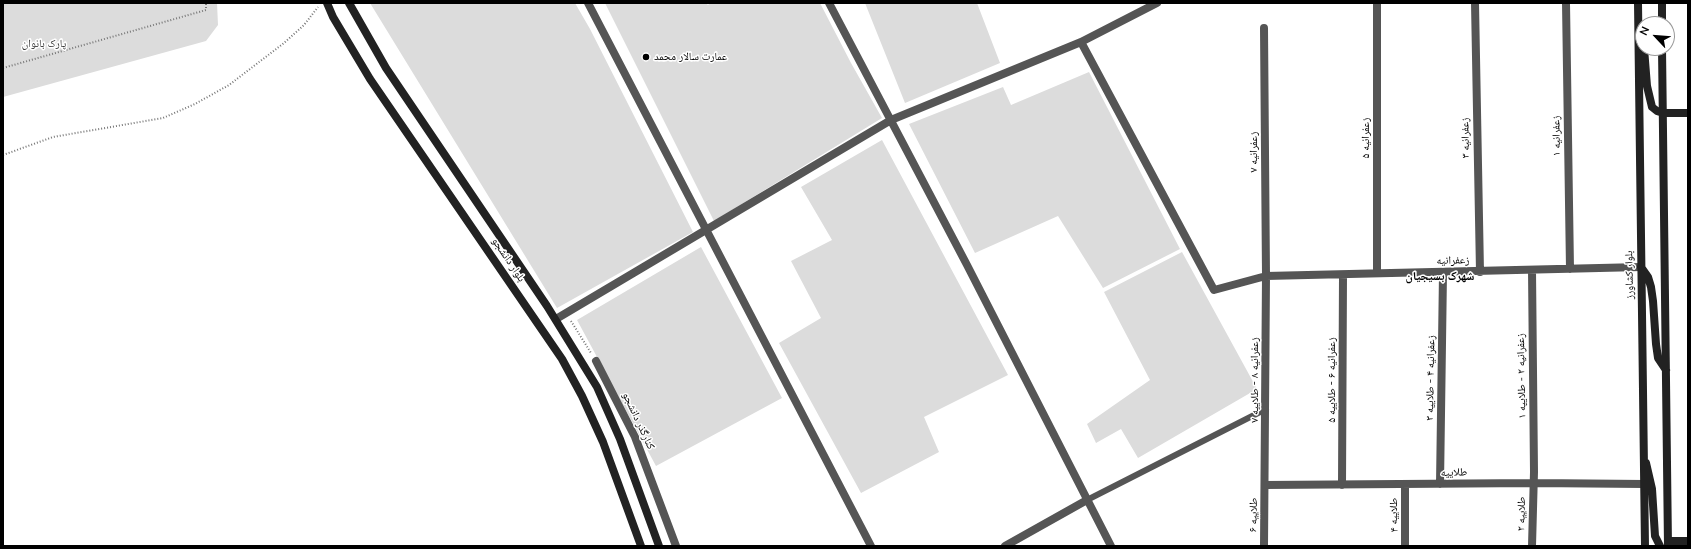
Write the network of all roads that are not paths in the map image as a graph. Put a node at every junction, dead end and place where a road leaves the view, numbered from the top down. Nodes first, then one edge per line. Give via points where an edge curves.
1 (327, 3) edge
2 (349, 3) edge
3 (588, 3) edge
4 (829, 3) edge
5 (1158, 3) edge
6 (1378, 3) edge
7 (1475, 3) edge
8 (1566, 3) edge
9 (1638, 3) edge
10 (1662, 3) edge
11 (1639, 16) edge
12 (1662, 16) edge
13 (1264, 28) dead end
14 (1081, 42) junction
15 (1639, 56) edge
16 (1645, 56) edge
17 (1662, 56) edge
18 (1688, 112) edge
19 (1663, 113) junction
20 (891, 120) junction
21 (706, 230) junction
22 (1641, 267) junction
23 (1570, 268) junction
24 (1532, 270) junction
25 (1480, 272) junction
26 (1377, 273) junction
27 (1443, 273) junction
28 (1343, 275) junction
29 (1266, 276) junction
30 (556, 319) junction
31 (596, 360) road end
32 (1666, 371) junction
33 (1266, 409) junction
34 (1644, 457) junction
35 (1534, 483) junction
36 (1405, 484) junction
37 (1440, 484) junction
38 (1644, 484) junction
39 (1265, 485) junction
40 (1342, 485) junction
41 (1087, 500) junction
42 (1688, 541) edge
43 (1668, 544) edge
44 (641, 546) edge
45 (659, 546) edge
46 (676, 546) edge
47 (871, 546) edge
48 (1005, 546) edge
49 (1111, 546) edge
50 (1264, 546) edge
51 (1405, 546) edge
52 (1532, 546) edge
53 (1645, 546) edge
54 (1660, 546) edge

1 - 44 street, بلوار دانشجو via 370,78 562,359 603,442
2 - 30 street, بلوار دانشجو via 386,68
3 - 21 street
4 - 20 street
5 - 14 street
6 - 26 street, زعفرانیه ۵
7 - 25 street, زعفرانیه ۳
8 - 23 street, زعفرانیه ۱
9 - 11 street, بلوار کشاورز
10 - 12 street
13 - 29 street, زعفرانیه ۷
14 - 20 street
14 - 29 street, زعفرانیه via 1214,290
15 - 22 street, بلوار کشاورز
16 - 19 street via 1652,107
17 - 19 street
18 - 19 street
19 - 32 street
20 - 21 street
20 - 41 street
21 - 30 street
21 - 47 street
22 - 23 street, زعفرانیه
22 - 32 street via 1648,277 1654,301 1658,358
22 - 34 street, بلوار کشاورز
23 - 24 street, زعفرانیه
24 - 25 street, زعفرانیه
24 - 35 street, زعفرانیه ۲ - طلاییه ۱
25 - 27 street, زعفرانیه
26 - 27 street, زعفرانیه
26 - 28 street, زعفرانیه
27 - 37 street, زعفرانیه ۴ - طلاییه ۳
28 - 29 street, زعفرانیه
28 - 40 street, زعفرانیه ۶ - طلاییه ۵
29 - 33 street, زعفرانیه ۸ - طلاییه ۷
30 - 45 street, بلوار دانشجو via 597,388 620,440
31 - 46 street, کنارگذر دانشجو via 635,437
32 - 43 street
33 - 39 street, زعفرانیه ۸ - طلاییه ۷
33 - 41 lane
34 - 38 street, بلوار کشاورز
34 - 54 street via 1651,480 1655,536
35 - 37 street, طلاییه
35 - 38 street, طلاییه
35 - 52 street, طلاییه ۲
36 - 37 street, طلاییه
36 - 40 street, طلاییه
36 - 51 street, طلاییه ۴
38 - 53 street, بلوار کشاورز
39 - 40 street, طلاییه
39 - 50 street, طلاییه ۶
41 - 48 street
41 - 49 street
42 - 43 street

